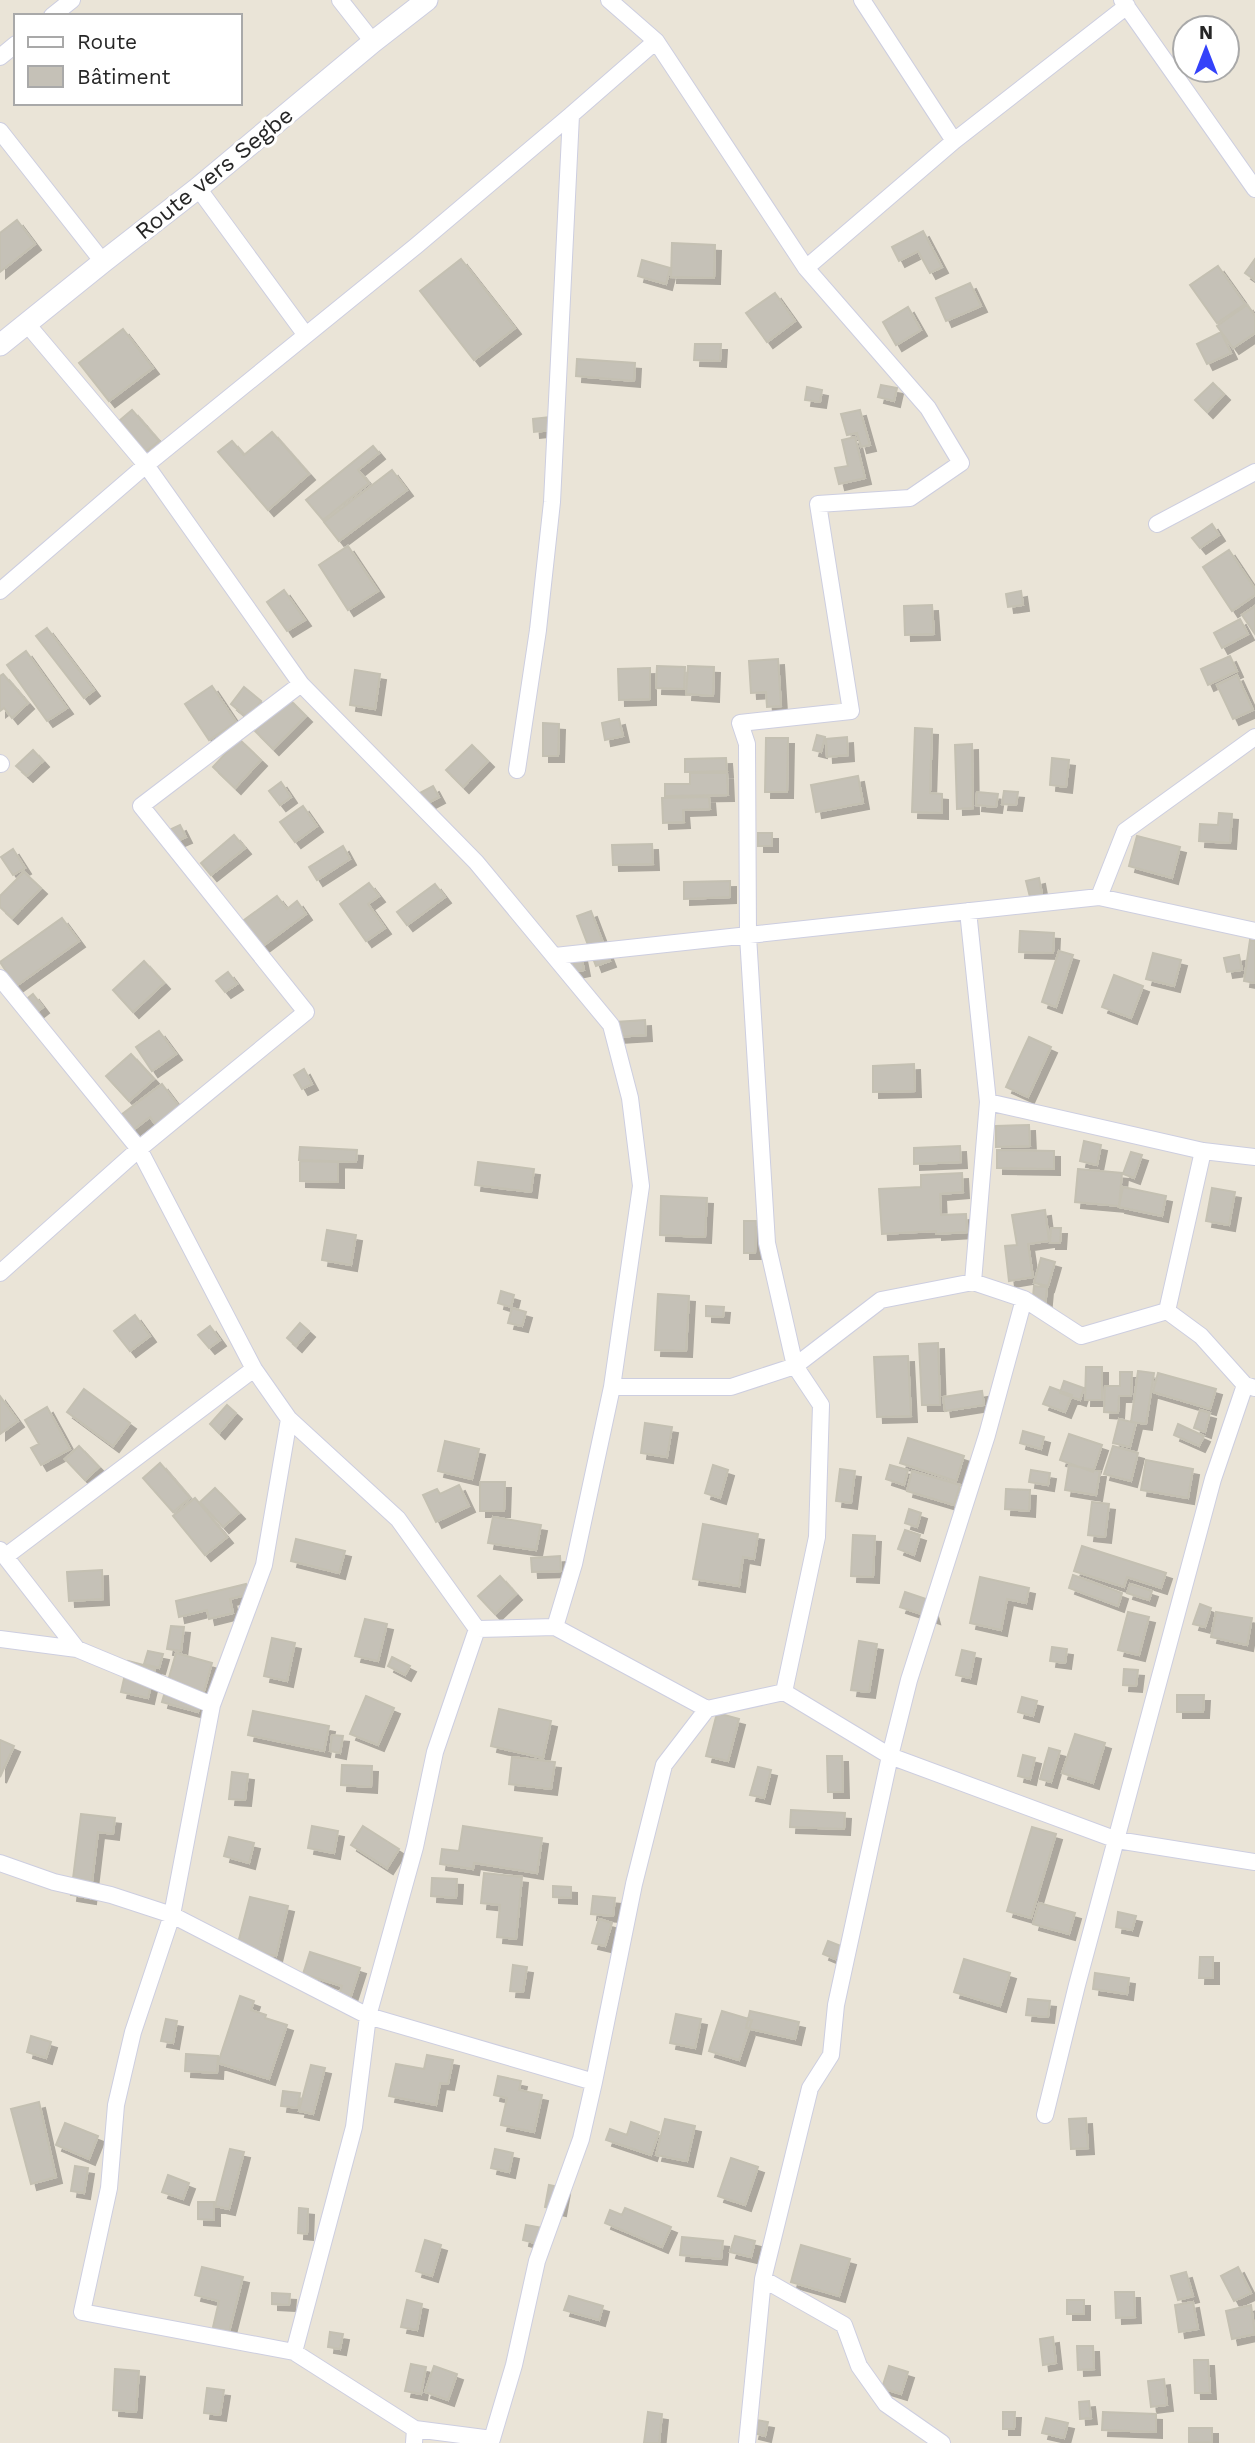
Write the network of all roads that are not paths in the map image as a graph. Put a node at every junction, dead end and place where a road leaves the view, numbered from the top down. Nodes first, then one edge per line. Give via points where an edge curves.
1 (72, 0) edge
2 (340, 0) edge
3 (427, 0) edge
4 (609, 0) edge
5 (862, 0) edge
6 (1124, 3) edge
7 (54, 14) edge
8 (656, 41) junction
9 (373, 42) junction
10 (14, 46) edge
11 (0, 57) edge
12 (571, 115) junction
13 (0, 131) edge
14 (954, 141) junction
15 (198, 188) junction
16 (1255, 188) edge
17 (103, 262) junction
18 (806, 268) junction
19 (27, 324) junction
20 (305, 334) junction
21 (0, 345) edge
22 (146, 465) junction
23 (1255, 472) edge
24 (1157, 524) dead end
25 (0, 591) edge
26 (301, 684) junction
27 (1255, 737) edge
28 (517, 770) dead end
29 (1099, 897) junction
30 (968, 911) junction
31 (1255, 931) edge
32 (748, 936) junction
33 (555, 956) junction
34 (0, 978) edge
35 (988, 1102) junction
36 (139, 1149) junction
37 (1203, 1151) junction
38 (1255, 1157) edge
39 (0, 1273) edge
40 (973, 1282) junction
41 (1024, 1299) junction
42 (1167, 1311) junction
43 (795, 1366) junction
44 (254, 1369) junction
45 (612, 1387) junction
46 (1250, 1387) edge
47 (289, 1419) junction
48 (3, 1553) edge
49 (555, 1627) junction
50 (477, 1629) junction
51 (0, 1639) edge
52 (77, 1649) junction
53 (784, 1692) junction
54 (212, 1705) junction
55 (708, 1709) junction
56 (890, 1756) junction
57 (1118, 1840) junction
58 (1255, 1862) edge
59 (0, 1863) edge
60 (172, 1915) junction
61 (368, 2016) junction
62 (594, 2082) junction
63 (1045, 2115) dead end
64 (764, 2279) junction
65 (294, 2352) junction
66 (414, 2436) edge
67 (497, 2441) edge
68 (747, 2443) edge
69 (942, 2443) edge

1 - 7 street
2 - 9 street
3 - 9 main road, Route vers Segbe
4 - 8 street
5 - 14 street
6 - 14 street
6 - 16 street
8 - 12 street
8 - 18 street
9 - 15 main road, Route vers Segbe
10 - 11 street
12 - 20 street
12 - 28 street via 552,502
13 - 17 street
14 - 18 street
15 - 17 main road, Route vers Segbe
15 - 20 street
17 - 19 main road, Route vers Segbe
18 - 32 street via 928,408 961,463 910,498 818,504 850,711 740,723 747,744
19 - 21 main road, Route vers Segbe
19 - 22 street
20 - 22 street
22 - 25 street
22 - 26 street
23 - 24 street
26 - 33 street via 475,862
26 - 36 street via 141,806 306,1012
27 - 29 street via 1125,831
29 - 30 street
29 - 31 street
30 - 32 street
30 - 35 street
32 - 33 street
32 - 43 street via 767,1243
33 - 45 street via 611,1026 630,1098 641,1186
34 - 36 street
35 - 37 street
35 - 40 street
36 - 39 street
36 - 44 street
37 - 38 street
37 - 42 street
40 - 41 street
40 - 43 street via 881,1300
41 - 42 street via 1082,1336
41 - 56 street
42 - 46 street via 1201,1336
43 - 45 street via 731,1387
43 - 53 street via 821,1405 818,1524
44 - 47 street
44 - 48 street
45 - 49 street via 574,1564
46 - 57 street via 1213,1479
47 - 50 street via 398,1519
47 - 54 street via 264,1565
48 - 52 street
49 - 50 street
49 - 55 street
50 - 61 street via 435,1752 415,1847
51 - 52 street
52 - 54 street
53 - 55 street
53 - 56 street
54 - 60 street
55 - 62 street via 664,1765 634,1884
56 - 57 street
56 - 64 street via 835,2005 831,2055 810,2088
57 - 58 street
57 - 63 street
59 - 60 street
60 - 61 street
60 - 65 street via 133,2032 116,2105 109,2188 82,2312
61 - 62 street
61 - 65 street via 354,2127
62 - 67 street via 581,2138 537,2261
64 - 68 street
64 - 69 street via 844,2325 859,2366 886,2404
65 - 66 street
66 - 67 street

